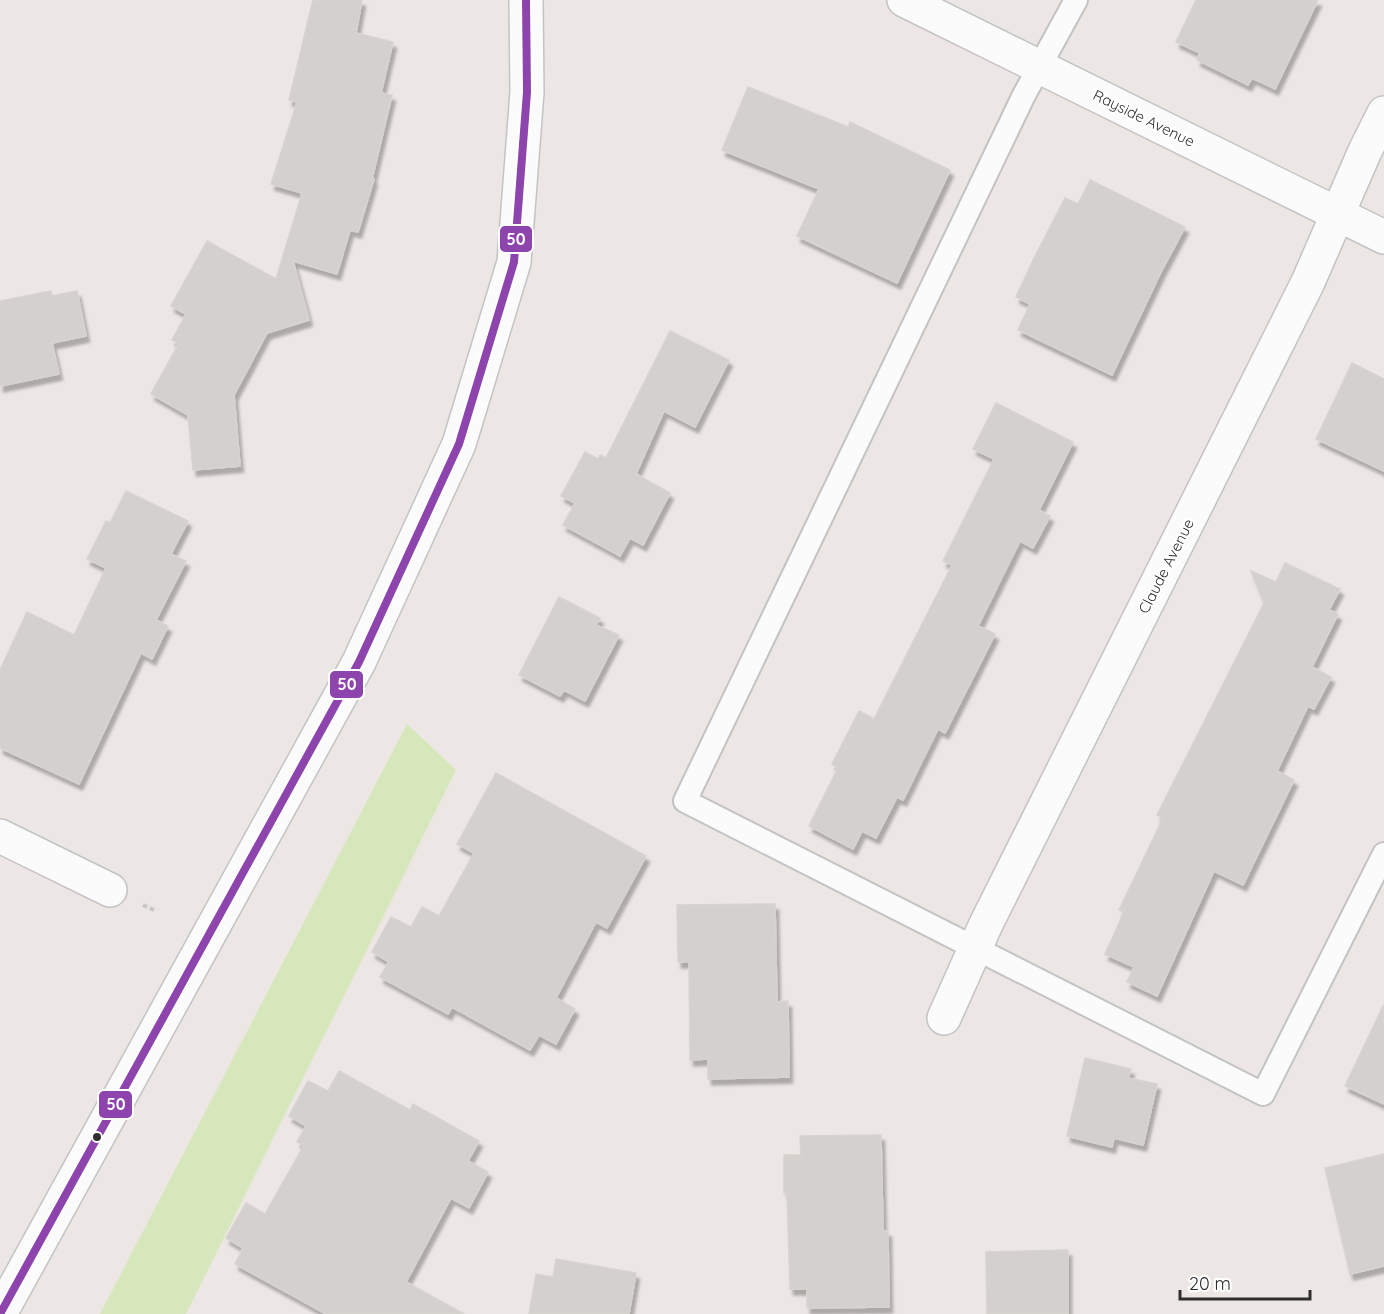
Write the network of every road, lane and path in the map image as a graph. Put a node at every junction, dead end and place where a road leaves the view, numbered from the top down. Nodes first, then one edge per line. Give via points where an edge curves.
1 (526, 0) edge
2 (904, 0) edge
3 (1076, 0) edge
4 (1040, 67) junction
5 (1384, 113) edge
6 (1338, 214) junction
7 (1384, 237) edge
8 (0, 836) edge
9 (1384, 854) edge
10 (110, 890) dead end
11 (974, 948) junction
12 (944, 1018) dead end
13 (0, 1314) edge

1 - 13 street via 527,92 514,262 459,444 358,662
2 - 4 street, Rayside Avenue
3 - 4 lane
4 - 6 street, Rayside Avenue
4 - 11 lane via 685,801
5 - 6 street, Claude Avenue
6 - 7 street, Rayside Avenue
6 - 11 street, Claude Avenue via 1308,282
8 - 10 street
9 - 11 lane via 1263,1094
11 - 12 street, Claude Avenue

